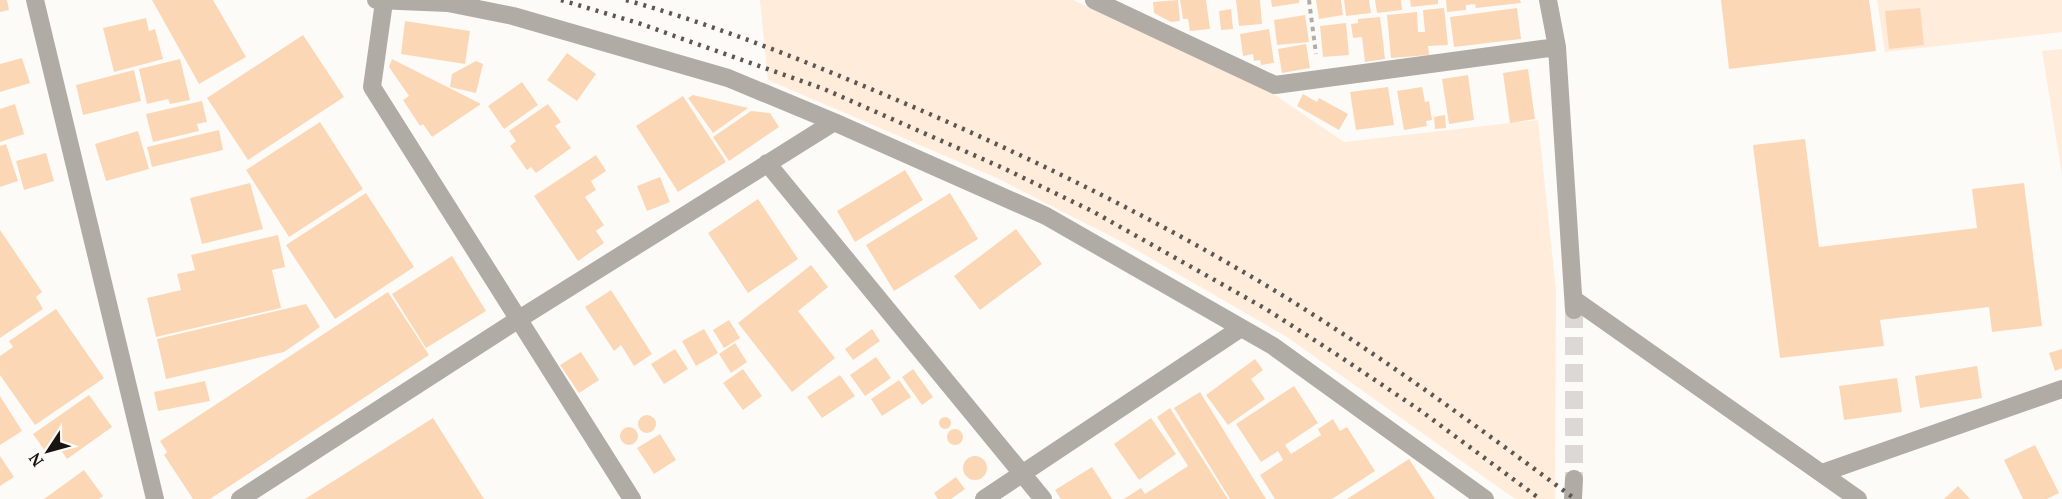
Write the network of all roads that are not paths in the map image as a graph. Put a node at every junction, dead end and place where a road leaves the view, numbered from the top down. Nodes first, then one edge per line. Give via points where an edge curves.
1 (35, 0) edge
2 (1094, 0) edge
3 (1548, 0) edge
4 (380, 1) edge
5 (1557, 47) junction
6 (834, 122) junction
7 (767, 163) junction
8 (519, 319) junction
9 (1241, 328) junction
10 (2062, 389) edge
11 (1024, 473) junction
12 (1822, 473) junction
13 (1574, 479) tunnel mouth
14 (155, 499) edge
15 (240, 499) edge
16 (632, 499) edge
17 (984, 499) edge
18 (1043, 499) edge
19 (1485, 499) edge
20 (1573, 499) edge
21 (1858, 499) edge

1 - 14 street
2 - 5 street via 1275,85
3 - 5 street
4 - 6 street via 448,3 513,16 728,78
4 - 8 street via 372,87
5 - 12 street via 1575,305
6 - 7 street
6 - 9 street via 1046,216
7 - 8 street
7 - 11 street
8 - 15 street
8 - 16 street
9 - 11 street
9 - 19 street via 1273,346
10 - 12 street
11 - 17 street
11 - 18 street
12 - 21 street
13 - 20 street

